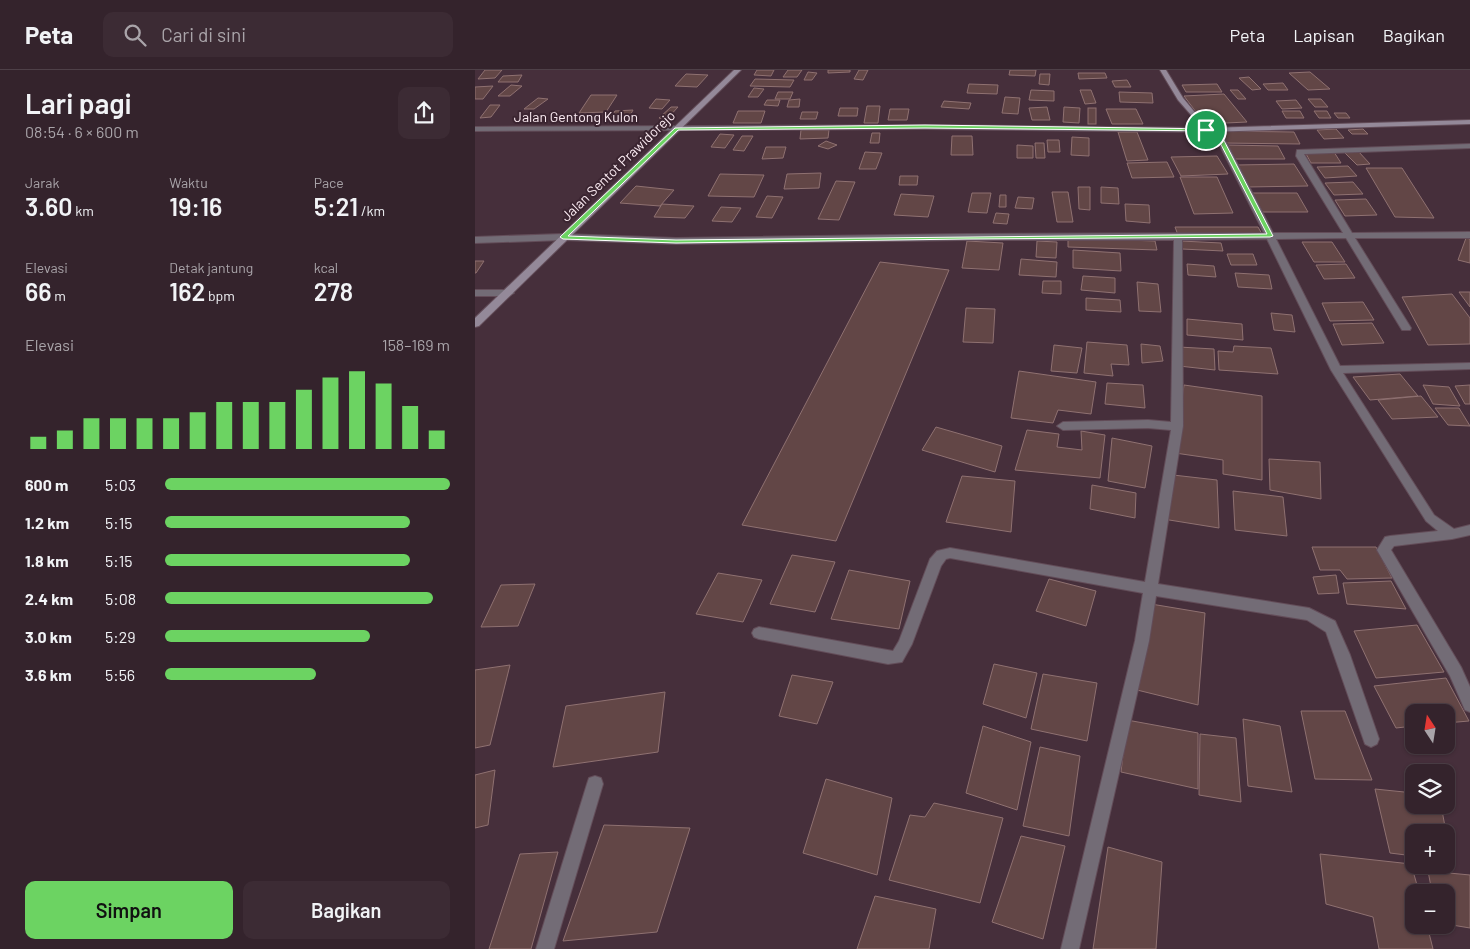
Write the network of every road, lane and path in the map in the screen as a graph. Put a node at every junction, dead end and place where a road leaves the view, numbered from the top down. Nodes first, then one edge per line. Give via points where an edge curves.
1 (738, 70) edge
2 (1163, 70) edge
3 (1470, 122) edge
4 (475, 129) edge
5 (677, 129) junction
6 (1206, 130) junction
7 (1216, 130) junction
8 (1470, 146) edge
9 (1351, 235) junction
10 (1470, 235) edge
11 (1270, 236) junction
12 (563, 237) junction
13 (1178, 237) junction
14 (475, 240) edge
15 (475, 293) edge
16 (509, 293) junction
17 (475, 324) edge
18 (1406, 328) dead end
19 (1470, 366) edge
20 (1336, 370) junction
21 (1063, 426) dead end
22 (1177, 426) junction
23 (1470, 530) edge
24 (1452, 534) junction
25 (1151, 588) junction
26 (759, 633) dead end
27 (1470, 705) edge
28 (1371, 739) dead end
29 (595, 784) dead end
30 (545, 949) edge
31 (1070, 949) edge

1 - 5 main road, Jalan Sentot Prawidorejo
2 - 6 main road via 1180,99
3 - 7 main road
4 - 5 street, Jalan Gentong Kulon
5 - 6 street, Jalan Gentong Kulon
5 - 12 main road, Jalan Sentot Prawidorejo
6 - 7 main road
7 - 11 street
8 - 9 street via 1300,152
9 - 10 street
9 - 11 street
9 - 18 street
11 - 13 street
11 - 20 street
12 - 13 street via 676,241
12 - 14 street
12 - 16 main road, Jalan Sentot Prawidorejo
13 - 22 street
15 - 16 street
16 - 17 main road, Jalan Sentot Prawidorejo
19 - 20 street
20 - 24 street via 1430,518
21 - 22 street
22 - 25 street
23 - 24 street
24 - 27 street via 1390,540 1384,550 1456,672
25 - 26 street via 950,552 935,563 905,644 897,657 888,658
25 - 28 street via 1309,614 1329,624 1343,655
25 - 31 street via 1142,641
29 - 30 street

